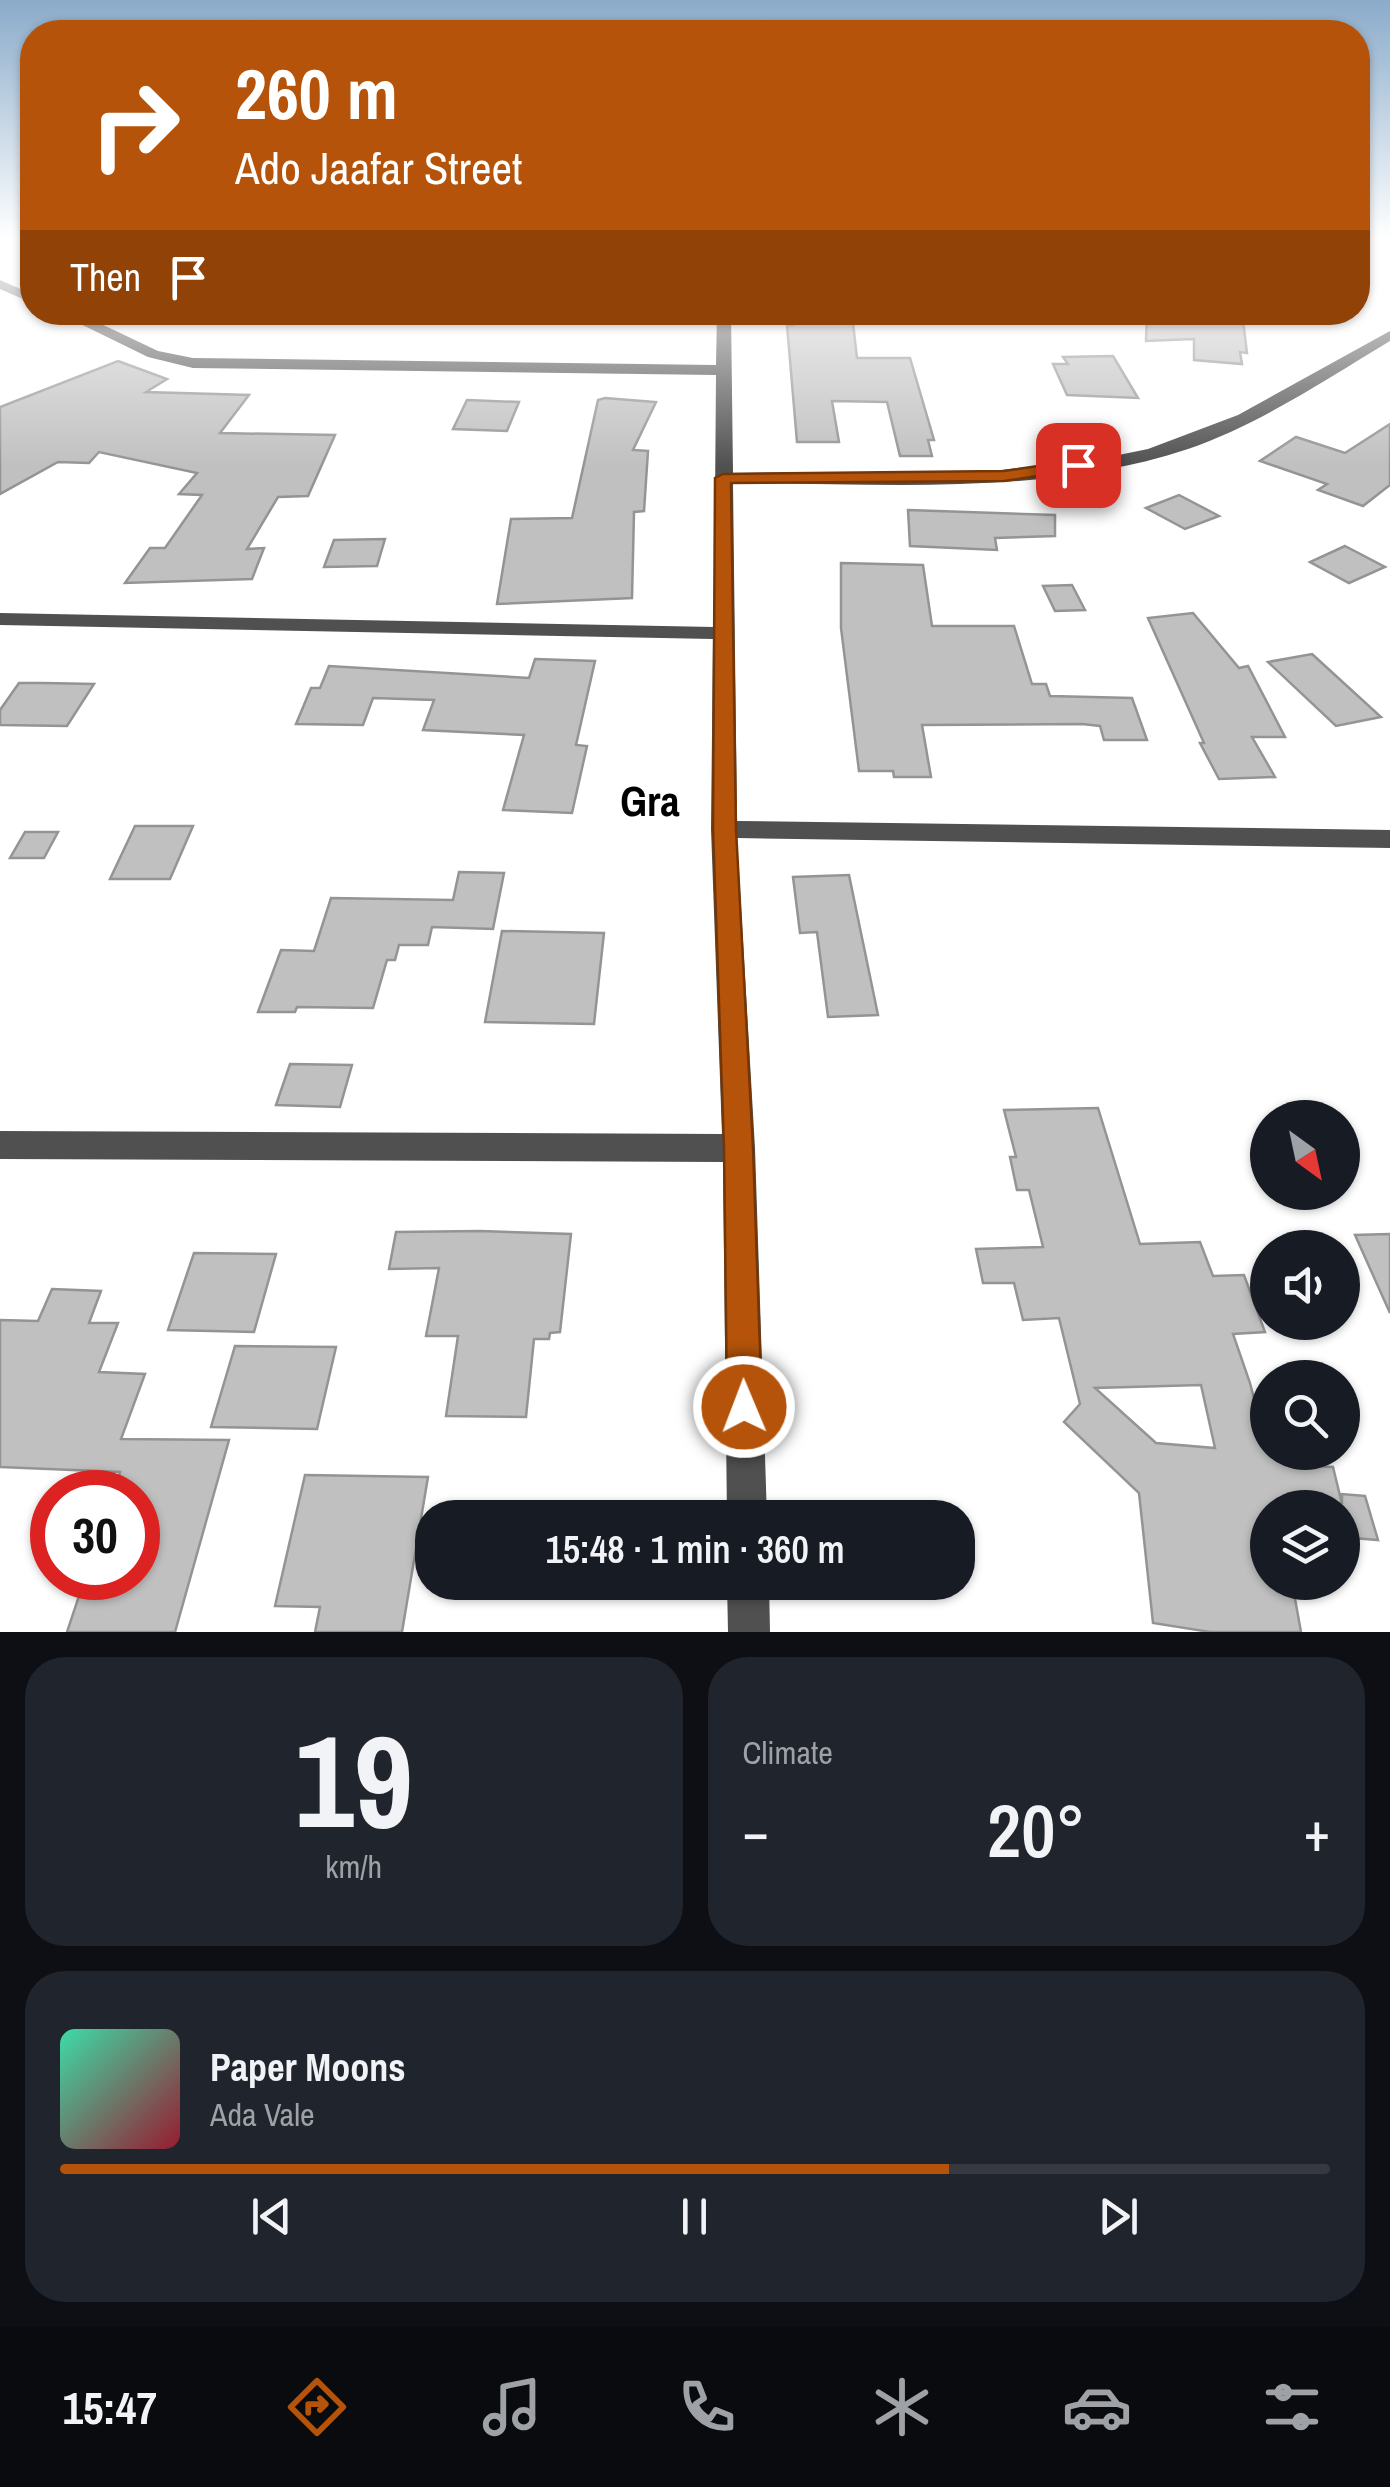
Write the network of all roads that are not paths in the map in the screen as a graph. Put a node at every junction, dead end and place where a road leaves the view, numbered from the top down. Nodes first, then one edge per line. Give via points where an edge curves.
1 (90, 325) edge
2 (724, 325) edge
3 (1390, 335) edge
4 (723, 370) junction
5 (723, 478) junction
6 (0, 619) edge
7 (723, 634) junction
8 (724, 829) junction
9 (1390, 839) edge
10 (0, 1146) edge
11 (739, 1148) junction
12 (747, 1500) edge
13 (749, 1600) edge
14 (750, 1632) edge

1 - 4 street via 153,354 193,363
2 - 4 street
3 - 5 street via 1253,415 1152,454 1004,476
4 - 5 street
5 - 7 street
6 - 7 street
7 - 8 street
8 - 9 street
8 - 11 street
10 - 11 street
11 - 12 street
13 - 14 street

